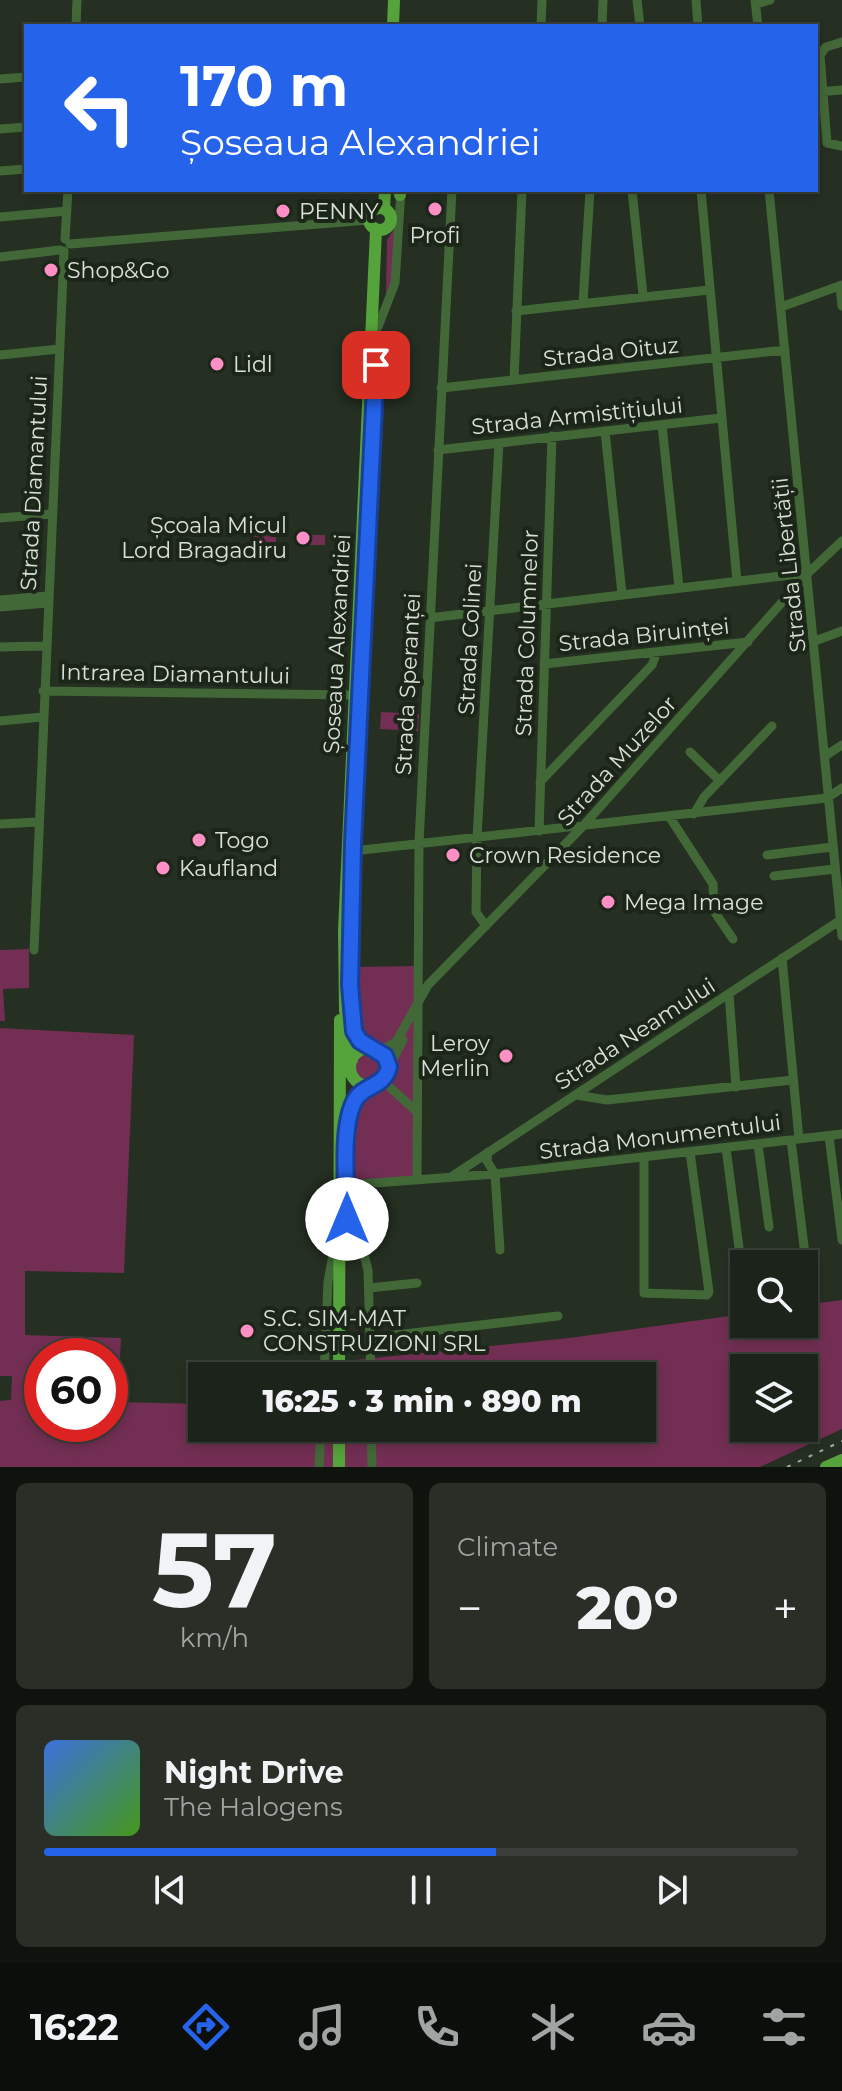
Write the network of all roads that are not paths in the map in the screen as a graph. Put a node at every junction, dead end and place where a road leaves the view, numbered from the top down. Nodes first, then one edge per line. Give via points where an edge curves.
1 (77, 0) edge
2 (386, 0) edge
3 (394, 0) edge
4 (542, 0) edge
5 (603, 0) edge
6 (637, 0) edge
7 (696, 0) edge
8 (770, 0) edge
9 (756, 2) edge
10 (76, 24) edge
11 (385, 24) edge
12 (393, 24) edge
13 (541, 24) edge
14 (602, 24) edge
15 (640, 24) edge
16 (698, 24) edge
17 (758, 24) edge
18 (842, 42) edge
19 (24, 77) edge
20 (0, 79) edge
21 (842, 90) edge
22 (819, 92) edge
23 (24, 127) edge
24 (0, 129) edge
25 (842, 146) edge
26 (24, 169) edge
27 (0, 171) edge
28 (68, 192) edge
29 (378, 192) edge
30 (385, 192) edge
31 (400, 192) edge
32 (452, 192) edge
33 (522, 192) edge
34 (590, 192) edge
35 (632, 192) edge
36 (701, 192) edge
37 (769, 192) edge
38 (381, 208) junction
39 (67, 211) junction
40 (0, 217) edge
41 (376, 227) junction
42 (64, 246) junction
43 (0, 255) edge
44 (841, 286) edge
45 (709, 290) junction
46 (643, 295) junction
47 (583, 303) junction
48 (842, 306) edge
49 (781, 307) junction
50 (516, 311) junction
51 (378, 327) junction
52 (59, 349) junction
53 (785, 350) junction
54 (0, 355) edge
55 (715, 358) junction
56 (514, 380) junction
57 (441, 388) junction
58 (721, 418) junction
59 (662, 425) junction
60 (605, 431) junction
61 (552, 436) junction
62 (499, 443) junction
63 (438, 450) junction
64 (51, 514) junction
65 (0, 518) edge
66 (842, 541) edge
67 (808, 573) junction
68 (779, 577) junction
69 (737, 581) junction
70 (679, 587) junction
71 (622, 594) junction
72 (787, 597) junction
73 (0, 600) edge
74 (47, 600) junction
75 (546, 604) junction
76 (0, 607) edge
77 (489, 611) junction
78 (429, 618) junction
79 (842, 631) edge
80 (815, 641) junction
81 (748, 642) junction
82 (45, 646) junction
83 (0, 647) edge
84 (657, 652) junction
85 (544, 664) junction
86 (43, 691) junction
87 (355, 695) junction
88 (42, 717) junction
89 (0, 721) edge
90 (772, 726) dead end
91 (842, 745) edge
92 (690, 752) dead end
93 (825, 756) junction
94 (720, 781) junction
95 (540, 782) junction
96 (842, 788) edge
97 (827, 798) junction
98 (694, 814) junction
99 (669, 816) junction
100 (38, 822) junction
101 (0, 824) edge
102 (583, 826) junction
103 (539, 831) junction
104 (477, 838) junction
105 (419, 843) junction
106 (832, 847) junction
107 (353, 851) junction
108 (767, 855) dead end
109 (835, 869) junction
110 (774, 876) dead end
111 (841, 920) edge
112 (486, 926) junction
113 (344, 931) junction
114 (842, 936) edge
115 (733, 939) dead end
116 (34, 950) dead end
117 (782, 958) junction
118 (729, 994) junction
119 (417, 1004) junction
120 (376, 1050) junction
121 (352, 1060) junction
122 (389, 1067) junction
123 (351, 1074) junction
124 (793, 1080) junction
125 (383, 1081) junction
126 (370, 1087) junction
127 (736, 1087) junction
128 (576, 1095) junction
129 (416, 1111) junction
130 (842, 1134) edge
131 (829, 1136) junction
132 (795, 1139) junction
133 (758, 1144) junction
134 (726, 1148) junction
135 (488, 1152) junction
136 (690, 1152) junction
137 (644, 1157) junction
138 (495, 1174) junction
139 (448, 1179) junction
140 (417, 1180) junction
141 (345, 1184) junction
142 (339, 1225) junction
143 (769, 1227) dead end
144 (842, 1240) edge
145 (500, 1250) dead end
146 (739, 1250) edge
147 (805, 1250) edge
148 (417, 1283) dead end
149 (369, 1288) junction
150 (558, 1316) dead end
151 (370, 1338) junction
152 (325, 1362) edge
153 (339, 1362) edge
154 (347, 1362) edge
155 (371, 1362) edge
156 (320, 1442) edge
157 (339, 1442) edge
158 (347, 1442) edge
159 (371, 1442) edge
160 (842, 1460) edge
161 (319, 1467) edge
162 (339, 1467) edge
163 (347, 1467) edge
164 (372, 1467) edge
165 (826, 1467) edge

1 - 10 street
2 - 11 main road
3 - 12 main road
4 - 13 street
5 - 14 street
6 - 15 street
7 - 16 street
8 - 9 street
9 - 17 street
18 - 22 street via 820,55
19 - 20 street
21 - 22 street
22 - 25 street via 827,143
23 - 24 street
26 - 27 street
28 - 39 street, Strada Diamantului
29 - 38 main road
30 - 38 main road
31 - 51 street via 395,283
32 - 57 street, Strada Speranței
33 - 50 street
34 - 47 street
35 - 46 street
36 - 45 street
37 - 49 street, Strada Libertății
38 - 41 main road
38 - 41 main road via 392,220
39 - 40 street
39 - 42 street, Strada Diamantului
41 - 42 street
41 - 51 main road, Șoseaua Alexandriei
41 - 87 main road, Șoseaua Alexandriei
42 - 43 street
42 - 52 street, Strada Diamantului
44 - 48 street
44 - 49 street
45 - 46 street
45 - 55 street
46 - 47 street
47 - 50 street
49 - 53 street, Strada Libertății
50 - 56 street
51 - 107 main road, Șoseaua Alexandriei
52 - 54 street
52 - 64 street, Strada Diamantului
53 - 55 street, Strada Oituz
53 - 67 street, Strada Libertății
55 - 56 street, Strada Oituz
55 - 58 street
56 - 57 street, Strada Oituz
57 - 63 street, Strada Speranței
58 - 59 street, Strada Armistițiului
58 - 69 street
59 - 60 street, Strada Armistițiului
59 - 70 street
60 - 61 street, Strada Armistițiului
60 - 71 street
61 - 62 street, Strada Armistițiului
61 - 75 street, Strada Columnelor
62 - 63 street, Strada Armistițiului
62 - 77 street, Strada Colinei
63 - 78 street, Strada Speranței
64 - 65 street
64 - 74 street, Strada Diamantului
66 - 67 street, Strada Muzelor
67 - 68 street
67 - 72 street, Strada Muzelor
67 - 80 street, Strada Libertății
68 - 69 street
68 - 72 street
69 - 70 street
70 - 71 street
71 - 75 street
72 - 81 street, Strada Muzelor
73 - 74 street
74 - 76 street
74 - 82 street, Strada Diamantului
75 - 77 street
75 - 85 street, Strada Columnelor
77 - 78 street
77 - 104 street, Strada Colinei
78 - 105 street, Strada Speranței
79 - 80 street
80 - 93 street, Strada Libertății
81 - 84 street, Strada Biruinței
81 - 102 street, Strada Muzelor
82 - 83 street
82 - 86 street, Strada Diamantului
84 - 85 street, Strada Biruinței
84 - 95 street via 652,665
85 - 95 street, Strada Columnelor
86 - 87 street, Intrarea Diamantului
86 - 88 street, Strada Diamantului
87 - 113 main road, Șoseaua Alexandriei
88 - 89 street
88 - 100 street, Strada Diamantului
90 - 94 street
91 - 93 street
92 - 94 street
93 - 97 street, Strada Libertății
94 - 98 street
95 - 103 street, Strada Columnelor
96 - 97 street
97 - 98 street
97 - 106 street, Strada Libertății
98 - 99 street
99 - 102 street
99 - 115 street via 713,884 713,907
100 - 101 street
100 - 116 street, Strada Diamantului
102 - 103 street
102 - 112 street, Strada Muzelor
103 - 104 street
104 - 105 street
104 - 112 street, Strada Colinei via 476,912
105 - 107 street
105 - 119 street, Strada Speranței
106 - 108 street
106 - 109 street, Strada Libertății
107 - 120 main road, Șoseaua Alexandriei via 352,1019 357,1037
109 - 110 street
109 - 111 street, Strada Libertății
111 - 114 street, Strada Libertății
111 - 117 street, Strada Neamului
112 - 119 street, Strada Muzelor via 428,985
113 - 121 main road, Șoseaua Alexandriei
113 - 141 main road
117 - 118 street, Strada Neamului
117 - 124 street
118 - 127 street
118 - 128 street, Strada Neamului
119 - 120 street via 396,1042
119 - 122 street
119 - 129 street, Strada Speranței
120 - 121 main road via 359,1051
120 - 122 main road
121 - 123 main road
122 - 125 main road
123 - 126 main road
123 - 141 main road
124 - 127 street
124 - 132 street
125 - 126 main road
125 - 129 street
126 - 141 main road via 356,1098 349,1117
127 - 128 street via 607,1100
128 - 135 street, Strada Neamului
129 - 140 street, Strada Speranței
130 - 131 street, Strada Monumentului
131 - 132 street, Strada Monumentului
131 - 144 street
132 - 133 street, Strada Monumentului
132 - 147 street
133 - 134 street, Strada Monumentului
133 - 143 street
134 - 136 street, Strada Monumentului
134 - 146 street
135 - 138 street
135 - 139 street, Strada Neamului
136 - 137 street, Strada Monumentului
136 - 137 street via 707,1295 644,1293
137 - 138 street, Strada Monumentului
138 - 139 street, Strada Monumentului
138 - 145 street
139 - 140 street, Strada Monumentului
140 - 141 street, Strada Monumentului
141 - 142 main road
141 - 149 street
141 - 154 main road
142 - 152 street via 328,1282
142 - 153 main road
148 - 149 street
149 - 151 street
150 - 151 street
151 - 155 street
156 - 161 street
157 - 162 main road
158 - 163 main road
159 - 164 street
160 - 165 main road

